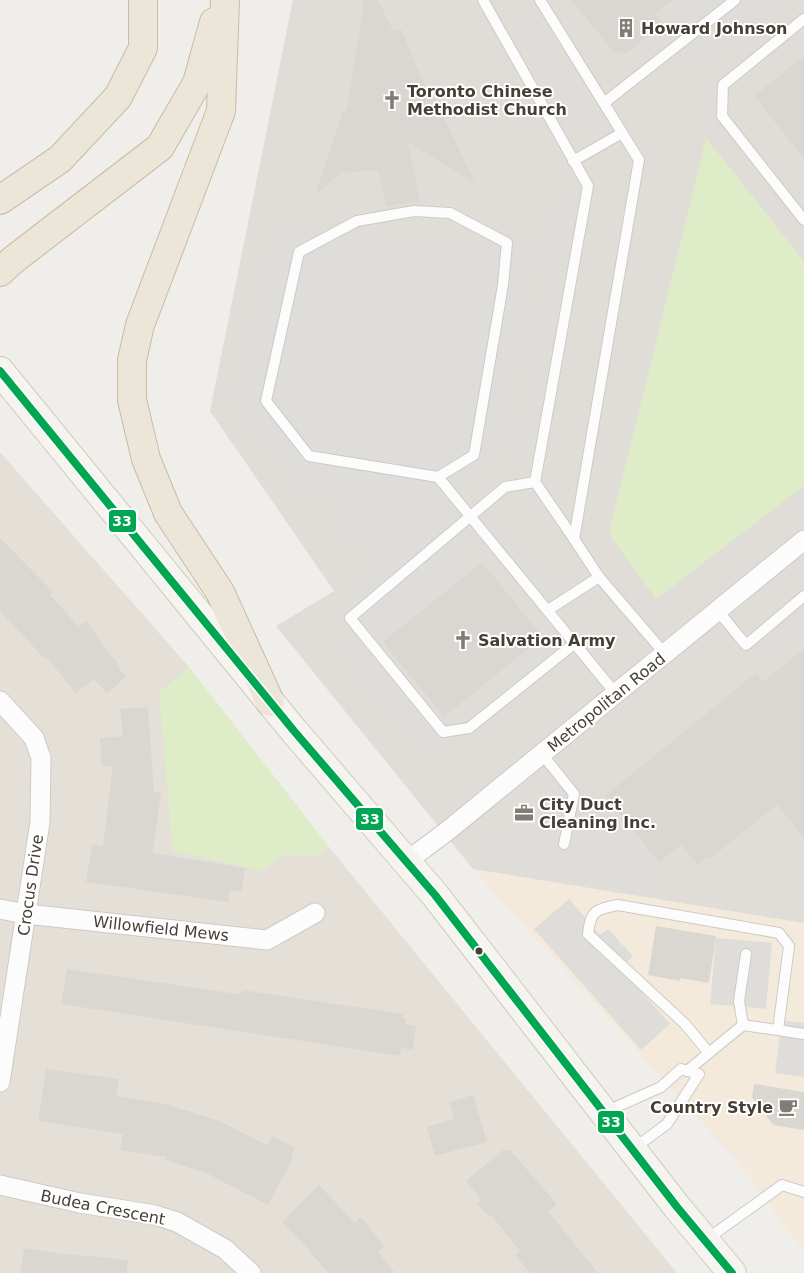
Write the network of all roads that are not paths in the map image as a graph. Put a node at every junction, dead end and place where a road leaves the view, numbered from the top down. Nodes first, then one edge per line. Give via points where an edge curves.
1 (143, 0) edge
2 (219, 0) edge
3 (224, 0) edge
4 (482, 0) edge
5 (540, 0) edge
6 (735, 0) edge
7 (804, 19) edge
8 (604, 103) junction
9 (622, 133) junction
10 (573, 161) junction
11 (0, 200) edge
12 (804, 220) edge
13 (0, 272) edge
14 (1, 371) edge
15 (438, 477) junction
16 (535, 482) junction
17 (470, 515) junction
18 (574, 539) junction
19 (804, 540) edge
20 (599, 577) junction
21 (804, 596) edge
22 (548, 610) junction
23 (718, 611) junction
24 (575, 643) junction
25 (665, 654) junction
26 (616, 694) junction
27 (0, 701) edge
28 (270, 702) junction
29 (542, 754) junction
30 (564, 844) dead end
31 (407, 861) junction
32 (0, 909) edge
33 (315, 913) dead end
34 (26, 914) junction
35 (746, 954) dead end
36 (743, 1024) junction
37 (778, 1030) junction
38 (804, 1034) edge
39 (709, 1053) junction
40 (688, 1071) junction
41 (0, 1082) edge
42 (604, 1113) junction
43 (632, 1150) junction
44 (0, 1185) edge
45 (804, 1192) edge
46 (705, 1240) junction
47 (251, 1273) edge
48 (732, 1273) edge

1 - 11 highway via 143,48 118,97 60,159
2 - 13 highway via 197,83 160,148
3 - 28 highway via 221,111 140,325 132,360 132,400 146,459 168,513 220,592
4 - 10 lane
5 - 8 lane
6 - 8 lane
7 - 12 lane via 723,85 722,116
8 - 9 lane
9 - 10 lane
9 - 18 lane via 639,160
10 - 16 lane via 588,186
14 - 28 main road
15 - 15 lane via 309,456 266,401 299,252 357,222 414,211 450,213 507,243 503,285 474,455
15 - 17 lane
16 - 17 lane via 505,487
16 - 18 lane
17 - 22 lane
17 - 24 lane via 350,618 443,732 469,728
18 - 20 lane
19 - 23 street, Metropolitan Road
20 - 22 lane
20 - 25 lane
21 - 23 lane via 746,645
22 - 24 lane
23 - 25 street, Metropolitan Road
24 - 26 lane
25 - 26 street, Metropolitan Road
26 - 29 street, Metropolitan Road
27 - 34 street, Crocus Drive via 34,738 41,758 40,822
28 - 31 main road
29 - 30 lane via 574,794
29 - 31 street, Metropolitan Road
31 - 42 main road
32 - 34 street, Willowfield Mews
33 - 34 street, Willowfield Mews via 267,940
34 - 41 street, Crocus Drive
35 - 36 lane via 739,1001
36 - 37 lane
36 - 39 lane
37 - 38 lane
37 - 39 lane via 789,946 779,933 618,905 599,908 589,919 588,934 685,1024
39 - 40 lane
40 - 42 lane via 681,1069 660,1087
40 - 43 lane via 699,1074 668,1124
42 - 43 main road
43 - 46 main road
44 - 47 street, Budea Crescent via 80,1203 156,1215 177,1222 225,1249
45 - 46 lane via 782,1185
46 - 48 main road

